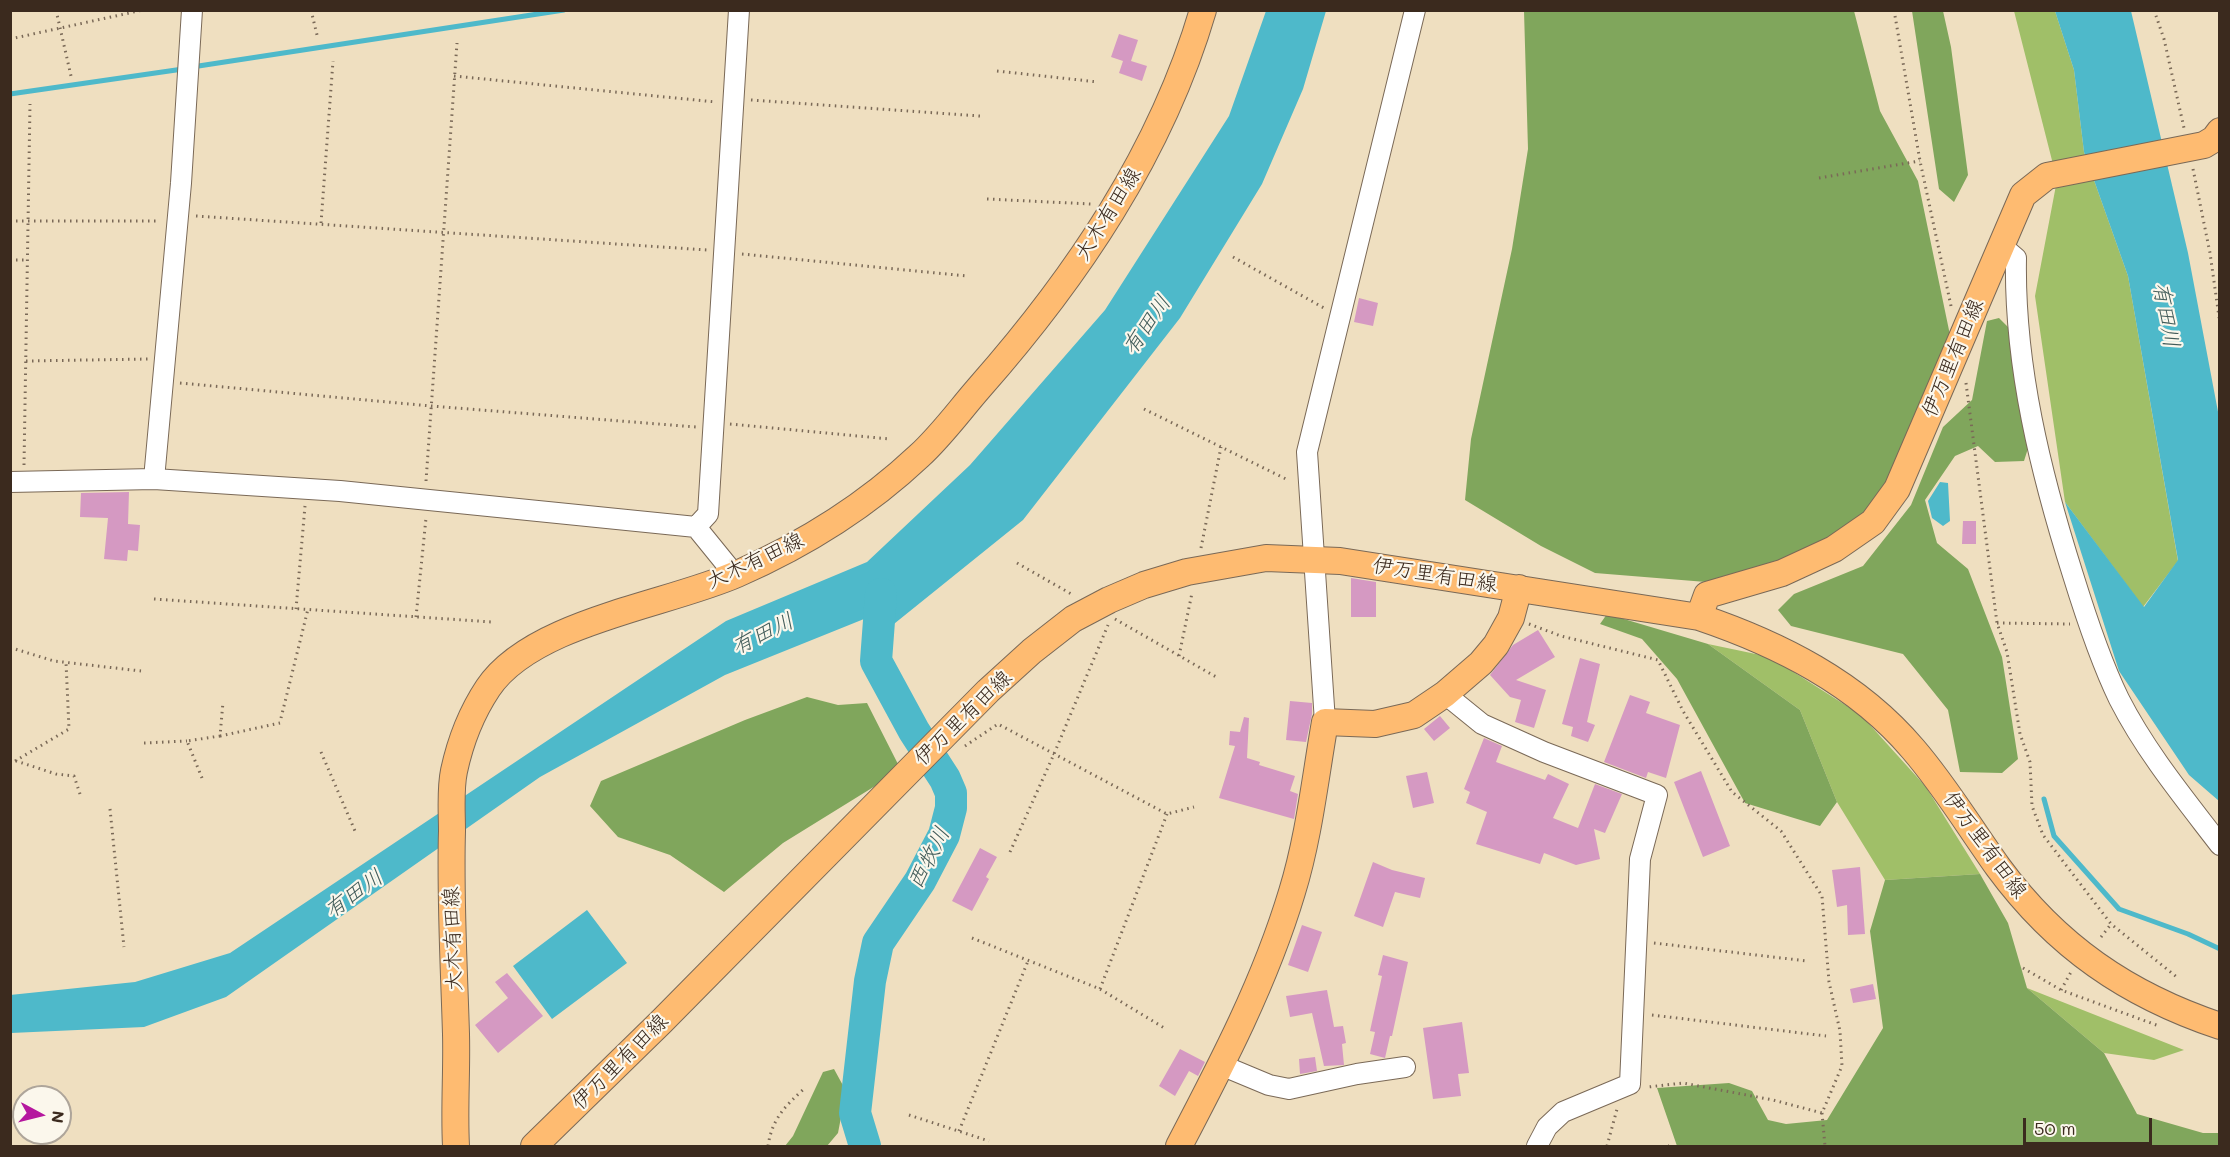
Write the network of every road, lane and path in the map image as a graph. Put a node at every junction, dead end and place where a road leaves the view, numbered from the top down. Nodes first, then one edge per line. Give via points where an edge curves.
1 (56, 10) edge
2 (143, 10) edge
3 (192, 10) edge
4 (311, 10) edge
5 (739, 10) edge
6 (1203, 10) edge
7 (1415, 10) edge
8 (1894, 10) edge
9 (60, 28) junction
10 (10, 39) edge
11 (318, 39) dead end
12 (457, 43) dead end
13 (333, 61) dead end
14 (997, 70) dead end
15 (71, 76) dead end
16 (454, 76) junction
17 (1098, 82) dead end
18 (743, 99) dead end
19 (718, 102) dead end
20 (30, 104) dead end
21 (980, 116) dead end
22 (2218, 139) edge
23 (1920, 161) junction
24 (1819, 178) dead end
25 (987, 199) dead end
26 (1093, 204) dead end
27 (188, 216) dead end
28 (10, 221) edge
29 (161, 221) dead end
30 (28, 222) junction
31 (321, 224) junction
32 (444, 231) junction
33 (2002, 246) junction
34 (709, 250) dead end
35 (733, 253) dead end
36 (1233, 257) dead end
37 (10, 260) edge
38 (27, 260) junction
39 (968, 276) dead end
40 (1952, 308) dead end
41 (1339, 315) junction
42 (150, 359) dead end
43 (25, 362) junction
44 (1964, 375) dead end
45 (176, 382) dead end
46 (431, 406) junction
47 (1144, 409) dead end
48 (722, 423) dead end
49 (698, 427) dead end
50 (890, 439) dead end
51 (17, 476) edge
52 (154, 479) junction
53 (1288, 480) dead end
54 (426, 482) dead end
55 (306, 501) dead end
56 (426, 510) dead end
57 (696, 526) junction
58 (1313, 559) junction
59 (735, 575) junction
60 (1519, 588) junction
61 (154, 599) dead end
62 (296, 609) junction
63 (308, 609) junction
64 (416, 617) junction
65 (1112, 617) dead end
66 (1699, 617) junction
67 (1511, 618) junction
68 (492, 622) dead end
69 (1997, 623) junction
70 (2088, 624) junction
71 (10, 649) edge
72 (66, 662) junction
73 (141, 671) dead end
74 (1444, 694) junction
75 (223, 702) dead end
76 (281, 718) dead end
77 (1325, 722) junction
78 (280, 723) dead end
79 (220, 735) junction
80 (187, 741) junction
81 (953, 741) junction
82 (144, 743) dead end
83 (321, 752) dead end
84 (1054, 754) junction
85 (13, 760) edge
86 (202, 778) dead end
87 (81, 797) dead end
88 (1194, 807) dead end
89 (110, 809) dead end
90 (1167, 814) junction
91 (355, 831) dead end
92 (2220, 845) edge
93 (1010, 852) dead end
94 (2111, 924) junction
95 (2101, 937) dead end
96 (972, 938) dead end
97 (1653, 943) dead end
98 (124, 947) dead end
99 (1028, 961) junction
100 (1807, 961) dead end
101 (2023, 968) dead end
102 (2071, 972) dead end
103 (2178, 978) dead end
104 (1100, 989) junction
105 (2061, 990) junction
106 (1652, 1015) dead end
107 (2220, 1026) edge
108 (2166, 1028) dead end
109 (1166, 1029) dead end
110 (1826, 1036) dead end
111 (1221, 1065) junction
112 (1405, 1067) dead end
113 (1630, 1084) junction
114 (805, 1088) dead end
115 (1618, 1108) dead end
116 (1822, 1113) junction
117 (909, 1115) dead end
118 (959, 1131) junction
119 (989, 1141) dead end
120 (456, 1146) edge
121 (534, 1146) edge
122 (768, 1146) edge
123 (1179, 1146) edge
124 (1537, 1146) edge
125 (1607, 1146) edge
126 (1825, 1146) edge

1 - 9 path
2 - 9 path
3 - 52 street via 181,183
4 - 11 path
5 - 57 street via 708,514
6 - 59 main road, 大木有田線 via 1192,47 1136,172 1095,239 1021,341 920,455 854,509
7 - 41 street
8 - 23 path
9 - 10 path
9 - 15 path
12 - 16 path
13 - 31 path
14 - 17 path
16 - 19 path
16 - 32 path
18 - 21 path
20 - 30 path
22 - 33 main road, 伊万里有田線 via 2047,176 2023,195
23 - 24 path
23 - 40 path
25 - 26 path
27 - 31 path
28 - 30 path
29 - 30 path
30 - 38 path
31 - 32 path
32 - 34 path
32 - 46 path
33 - 66 main road, 伊万里有田線 via 1897,489 1873,522 1834,549 1782,573 1707,595
33 - 70 street via 2016,258 2021,351 2033,421 2051,506
35 - 39 path
36 - 41 path
37 - 38 path
38 - 43 path
41 - 58 street via 1307,452
42 - 43 path
43 - 51 path
44 - 69 path
45 - 46 path
46 - 49 path
46 - 54 path
47 - 53 path
48 - 50 path
51 - 52 street
52 - 57 street via 340,491
55 - 62 path
56 - 64 path
57 - 59 street
58 - 60 main road, 伊万里有田線
58 - 77 street
58 - 81 main road, 伊万里有田線 via 1266,558 1187,572 1109,600 1074,619 1032,651
59 - 120 main road, 大木有田線 via 564,632 518,657 489,686 468,725 453,773 450,892
60 - 66 main road, 伊万里有田線
60 - 67 main road, 伊万里有田線
61 - 62 path
62 - 63 path
63 - 64 path
63 - 76 path
64 - 68 path
65 - 84 path
66 - 107 main road, 伊万里有田線 via 1781,648 1846,689 1912,748 1999,868 2062,939 2092,964 2135,990 2165,1006
67 - 74 main road, 伊万里有田線 via 1481,663
67 - 116 path via 1561,636 1658,660 1683,711 1732,792 1781,831 1791,844 1822,896 1829,982 1840,1031 1842,1066
69 - 70 path
69 - 94 path via 2007,652 2020,734 2030,762 2032,806 2043,835
70 - 92 street via 2119,698 2154,759
71 - 72 path
72 - 73 path
72 - 85 path via 69,729
74 - 77 main road, 伊万里有田線 via 1414,715 1375,724
74 - 113 street via 1482,724 1657,795 1640,859
75 - 79 path
77 - 111 main road via 1312,815 1293,892 1262,978
78 - 79 path
79 - 80 path
80 - 82 path
80 - 86 path
81 - 84 path via 998,724
81 - 121 main road, 伊万里有田線 via 900,780
83 - 91 path
84 - 90 path
84 - 93 path
85 - 87 path via 74,776
88 - 90 path
89 - 98 path
90 - 104 path
94 - 95 path
94 - 103 path
96 - 99 path
97 - 100 path
99 - 104 path
99 - 118 path
101 - 105 path
102 - 105 path
104 - 109 path
105 - 108 path
106 - 110 path
111 - 112 street via 1288,1089
111 - 123 main road
113 - 116 path via 1639,1088 1683,1083
113 - 124 street via 1563,1112 1547,1127
114 - 122 path via 784,1107 770,1131
115 - 125 path
116 - 126 path
117 - 118 path
118 - 119 path

